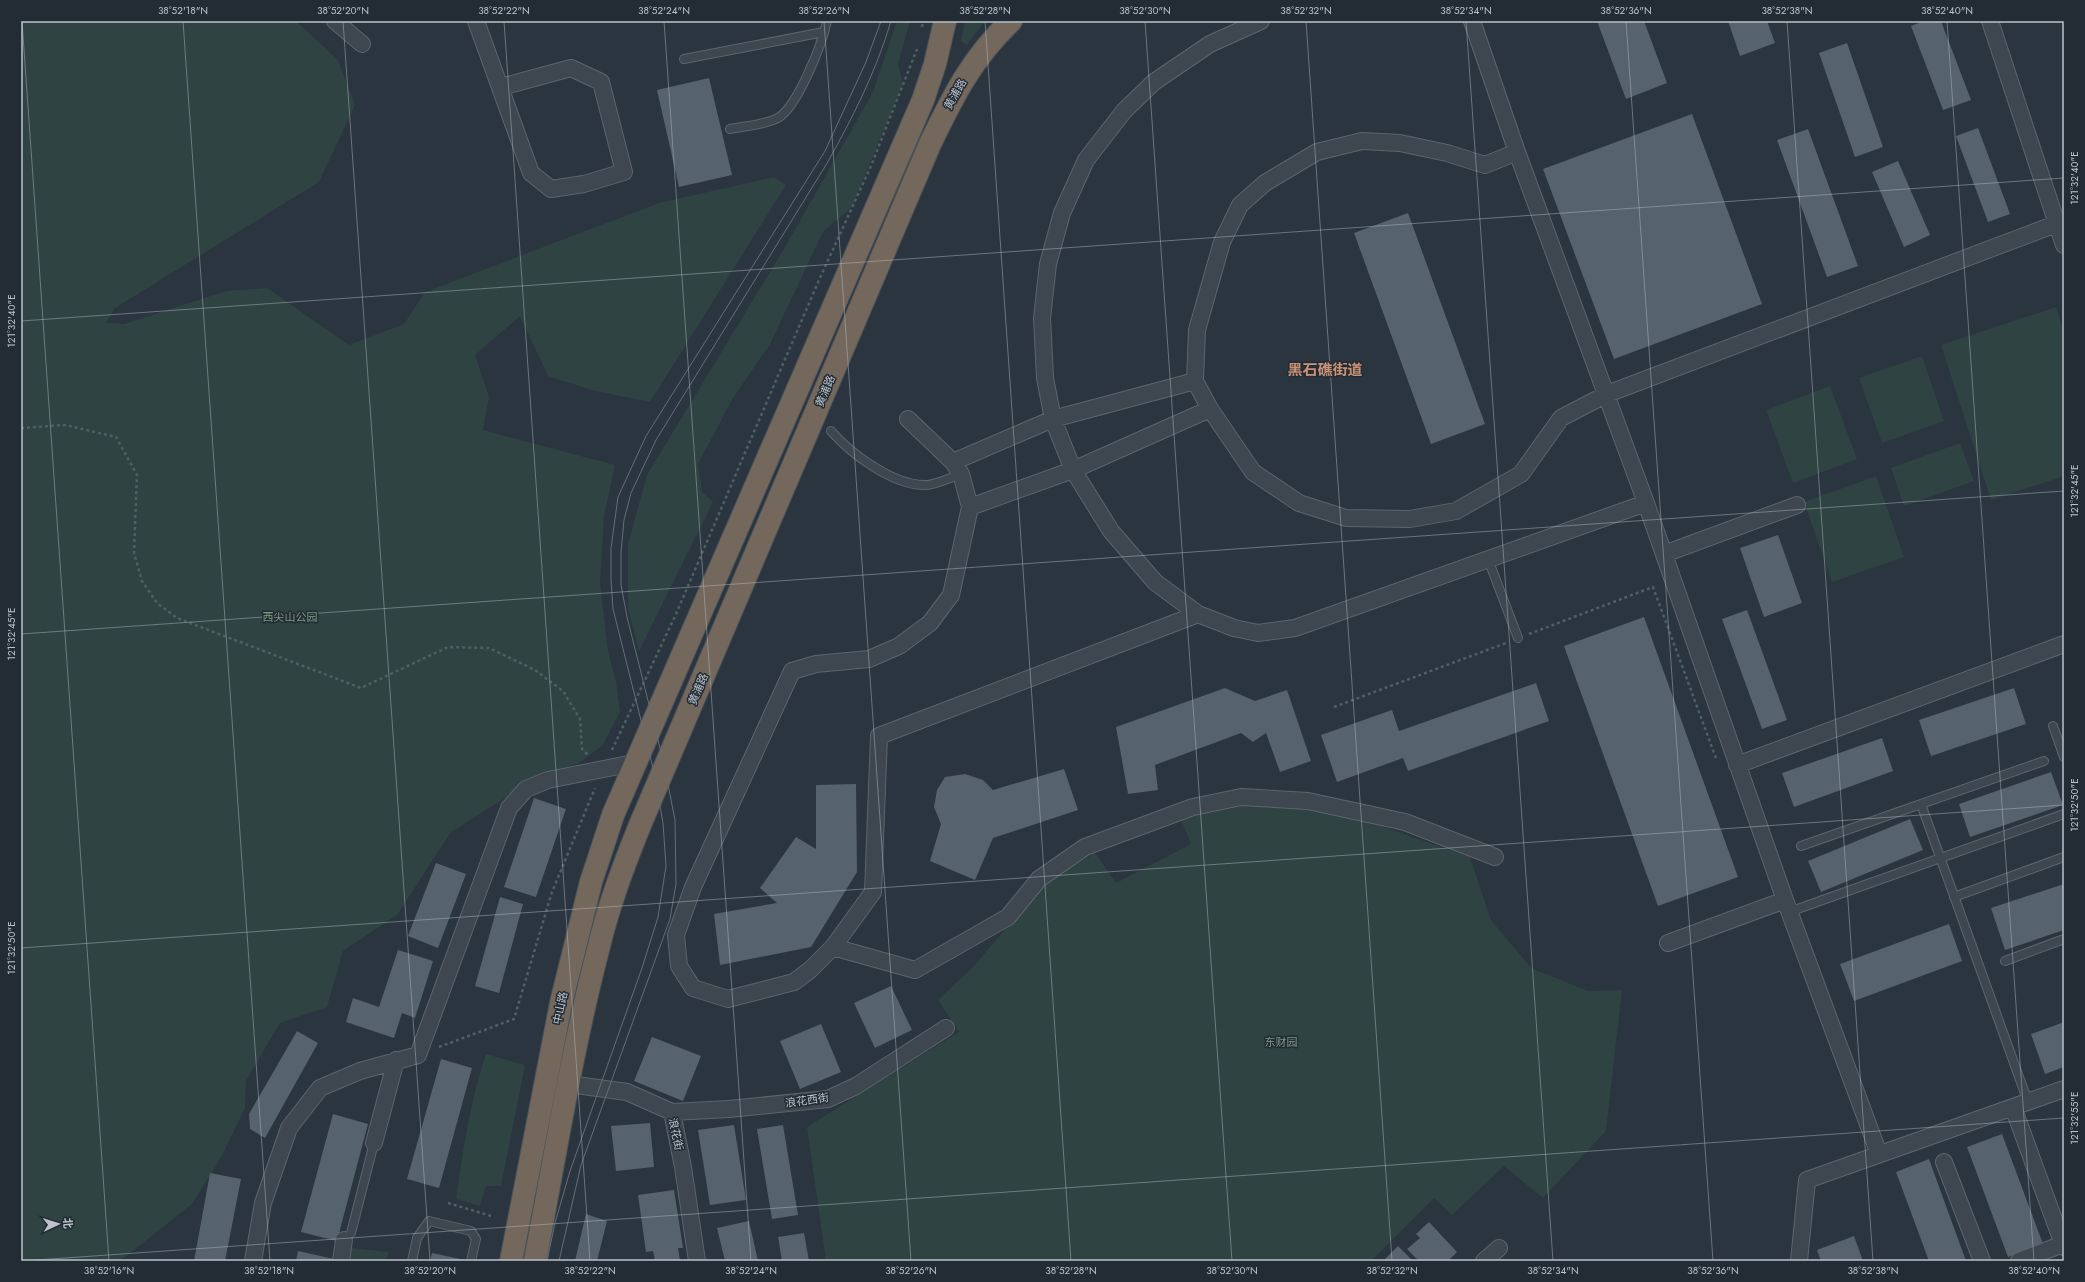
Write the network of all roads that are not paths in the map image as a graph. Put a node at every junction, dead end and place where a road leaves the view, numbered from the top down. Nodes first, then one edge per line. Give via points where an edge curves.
1 (335, 21) edge
2 (476, 21) edge
3 (827, 21) edge
4 (945, 21) edge
5 (1011, 21) edge
6 (1261, 21) edge
7 (1990, 21) edge
8 (1476, 22) edge
9 (824, 32) junction
10 (362, 44) dead end
11 (684, 59) dead end
12 (501, 87) junction
13 (730, 129) dead end
14 (1517, 152) junction
15 (2058, 216) edge
16 (2064, 245) edge
17 (1196, 381) junction
18 (1607, 394) junction
19 (1210, 409) junction
20 (908, 419) dead end
21 (1053, 419) junction
22 (831, 431) dead end
23 (957, 468) junction
24 (1073, 470) junction
25 (1646, 503) junction
26 (1797, 505) dead end
27 (970, 507) junction
28 (1664, 554) junction
29 (1488, 559) junction
30 (1198, 614) junction
31 (1518, 638) road end
32 (2064, 644) edge
33 (2053, 726) dead end
34 (2064, 757) edge
35 (2044, 761) dead end
36 (634, 762) junction
37 (1737, 765) junction
38 (1920, 804) junction
39 (2064, 814) edge
40 (1801, 846) dead end
41 (1495, 857) dead end
42 (2064, 857) edge
43 (1940, 858) junction
44 (1954, 897) junction
45 (1787, 906) junction
46 (2064, 939) edge
47 (1668, 944) dead end
48 (833, 947) junction
49 (2005, 961) dead end
50 (946, 1028) dead end
51 (396, 1060) junction
52 (569, 1084) junction
53 (2064, 1089) edge
54 (2028, 1102) junction
55 (2013, 1107) junction
56 (672, 1112) junction
57 (374, 1143) joint
58 (1879, 1154) junction
59 (1944, 1162) dead end
60 (348, 1236) joint
61 (2064, 1246) edge
62 (1499, 1248) dead end
63 (253, 1261) edge
64 (340, 1261) edge
65 (412, 1261) edge
66 (471, 1261) edge
67 (511, 1261) edge
68 (535, 1261) edge
69 (697, 1261) edge
70 (1484, 1261) edge
71 (1800, 1261) edge
72 (1982, 1261) edge
73 (2019, 1261) edge

1 - 10 street
2 - 12 street
3 - 9 lane
4 - 36 highway via 923,100
5 - 52 highway, 黄浦路 via 970,68 933,137 661,774 609,911 584,1008
6 - 21 street via 1210,44 1154,82 1124,111 1086,160 1062,213 1048,264 1042,318 1045,378
7 - 15 street
8 - 14 street
9 - 11 lane
9 - 13 lane via 793,102 778,117
12 - 12 street via 531,173 551,189 584,184 624,172 602,82 571,68
14 - 17 street via 1485,165 1447,153 1400,144 1362,141 1317,152 1265,183 1240,205 1222,242 1197,330
14 - 18 street
15 - 16 street
15 - 18 street
17 - 19 street
17 - 21 street
18 - 19 street via 1561,418 1521,474 1456,511 1410,519 1346,518 1299,504 1253,472
18 - 25 street
19 - 24 street
20 - 23 street
21 - 23 street
21 - 24 street
22 - 23 lane via 876,468 916,485 928,485
23 - 27 street
24 - 27 street
24 - 30 street via 1111,531 1155,582
25 - 28 street
25 - 29 street
26 - 28 street
27 - 48 street via 951,595 930,623 899,646 869,659 816,664 792,671 693,887 676,935 679,966 693,988 728,1000 794,982
28 - 37 street
29 - 30 street via 1295,628 1258,633 1234,628
29 - 31 lane
30 - 48 street via 879,736 873,892
32 - 37 street
33 - 34 lane
35 - 38 lane
36 - 51 street via 548,780 526,789 509,808 418,1054
36 - 67 highway, 中山路 via 610,822 576,939 561,1003
37 - 45 street
38 - 40 lane
38 - 43 lane
39 - 43 lane
41 - 48 street via 1405,822 1308,800 1241,797 1193,807 1085,848 1039,879 1008,917 915,970
42 - 44 lane
43 - 44 lane
43 - 45 lane
44 - 54 lane
45 - 47 street
45 - 58 street
46 - 49 lane
50 - 56 street, 浪花西街 via 856,1086 828,1099
51 - 57 street
51 - 63 street via 320,1088 289,1128 263,1203
52 - 56 street, 浪花街 via 627,1092
52 - 68 highway
53 - 54 street
54 - 55 street
55 - 58 street
55 - 61 street
56 - 69 street, 浪花街
57 - 60 lane
58 - 71 street via 1807,1180
59 - 72 street
60 - 64 street
61 - 73 street
62 - 70 street
65 - 66 lane via 417,1238 429,1221 471,1231 476,1239

